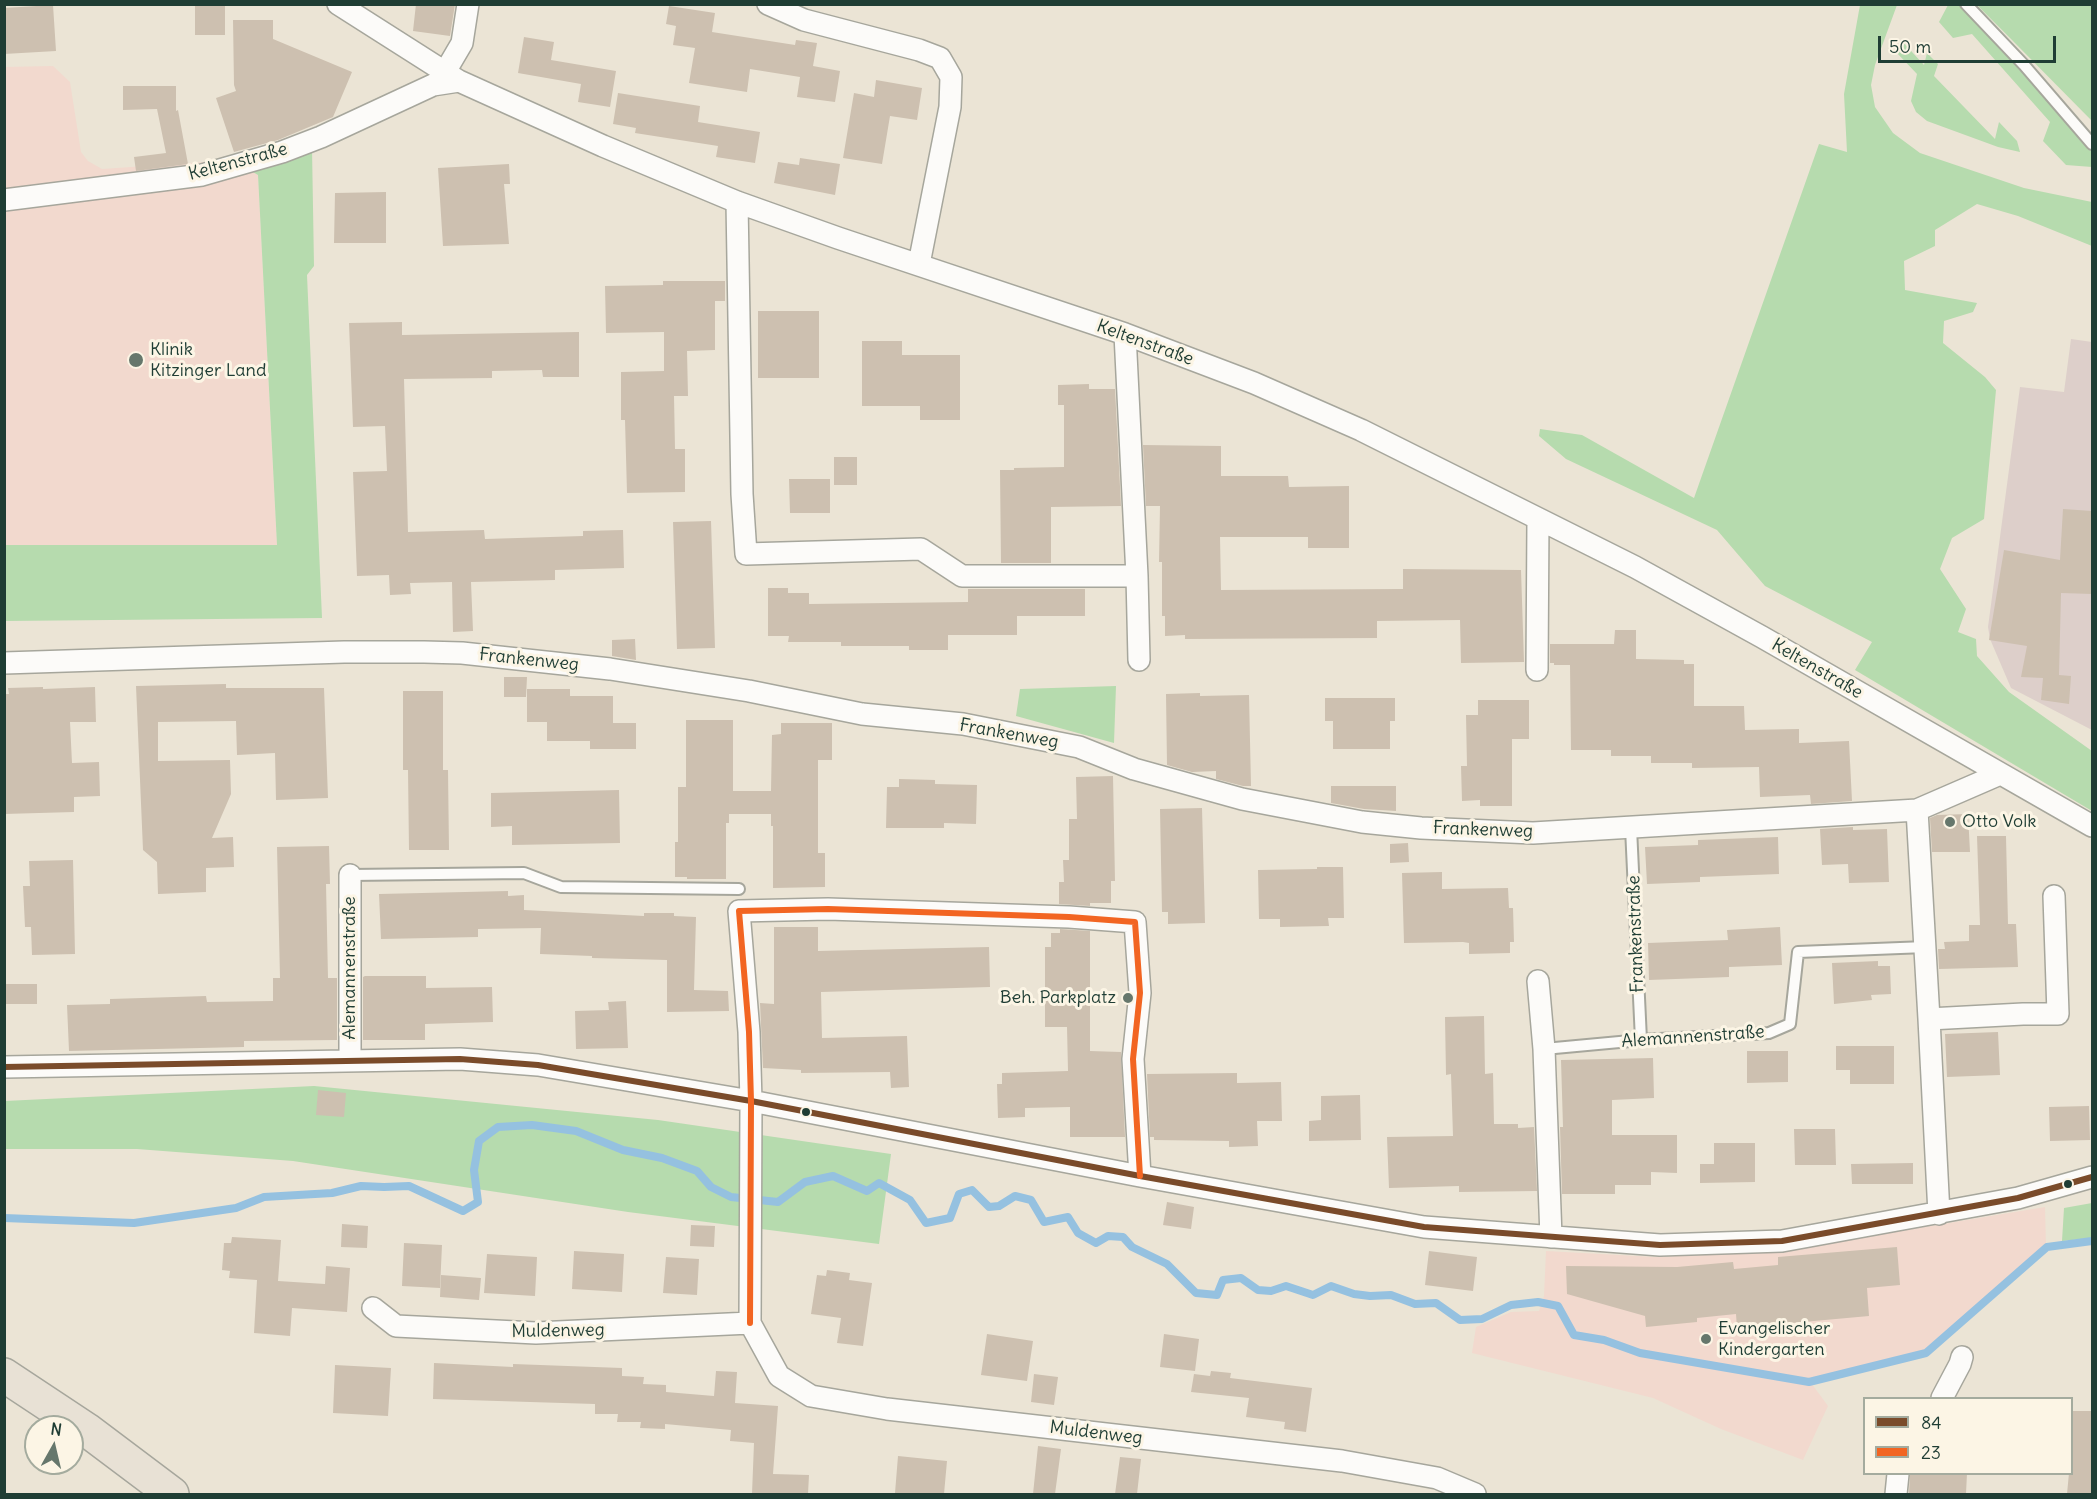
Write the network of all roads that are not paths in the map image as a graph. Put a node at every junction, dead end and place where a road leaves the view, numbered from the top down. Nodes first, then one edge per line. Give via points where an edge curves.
1 (338, 4) edge
2 (468, 4) edge
3 (768, 4) edge
4 (1966, 4) edge
5 (452, 77) junction
6 (2092, 144) edge
7 (4, 200) edge
8 (737, 202) junction
9 (919, 264) junction
10 (1125, 334) junction
11 (1538, 519) junction
12 (1137, 576) junction
13 (1139, 660) dead end
14 (4, 663) edge
15 (1537, 670) dead end
16 (2000, 774) junction
17 (1917, 810) junction
18 (2092, 826) edge
19 (1631, 828) junction
20 (350, 875) joint
21 (739, 889) dead end
22 (2054, 896) dead end
23 (1926, 947) junction
24 (1538, 981) dead end
25 (1929, 1019) junction
26 (1641, 1040) junction
27 (1544, 1049) junction
28 (350, 1060) junction
29 (4, 1066) edge
30 (751, 1101) junction
31 (1140, 1176) junction
32 (2092, 1177) edge
33 (1939, 1214) junction
34 (1551, 1237) junction
35 (373, 1308) dead end
36 (750, 1323) junction
37 (1962, 1357) dead end
38 (4, 1375) edge
39 (1943, 1397) edge
40 (1898, 1475) edge
41 (172, 1494) edge
42 (1475, 1494) edge
43 (1896, 1494) edge

1 - 5 street, Keltenstraße
2 - 5 street
3 - 9 street via 804,20 940,58 951,77 950,106
4 - 6 lane
5 - 7 street, Keltenstraße via 321,137 202,175
5 - 8 street, Keltenstraße
8 - 9 street, Keltenstraße
8 - 12 street via 746,554 921,549 962,576
9 - 10 street, Keltenstraße
10 - 11 street, Keltenstraße via 1350,425
10 - 12 street
11 - 15 street
11 - 16 street, Keltenstraße via 1752,631
12 - 13 street
14 - 19 street, Frankenweg via 344,652 462,653 610,669 862,714 963,724 1079,747 1134,769 1242,799 1362,822 1533,833
16 - 17 street, Frankenweg
16 - 18 street, Keltenstraße
17 - 19 street, Frankenweg
17 - 23 street
19 - 26 lane, Frankenstraße
20 - 21 lane via 524,873 561,887
20 - 28 street, Alemannenstraße
22 - 25 street via 2058,1014
23 - 25 street
23 - 26 lane, Alemannenstraße via 1798,952 1790,1024 1769,1033
24 - 27 street
25 - 33 street
26 - 27 lane, Alemannenstraße
27 - 34 street
28 - 29 street, Alemannenstraße
28 - 30 street, Alemannenstraße via 460,1059 538,1065
30 - 31 street, Alemannenstraße
30 - 31 street via 740,910 839,910 1135,922 1140,993 1133,1059
30 - 36 street, Muldenweg
31 - 34 street, Alemannenstraße via 1424,1227
32 - 33 street, Alemannenstraße via 2018,1198
33 - 34 street, Alemannenstraße via 1782,1241 1660,1245
35 - 36 street, Muldenweg via 396,1326 536,1333
36 - 42 street, Muldenweg via 779,1376 811,1396 887,1409 1342,1461 1437,1478
37 - 39 street
38 - 41 main road via 87,1430
40 - 43 street

